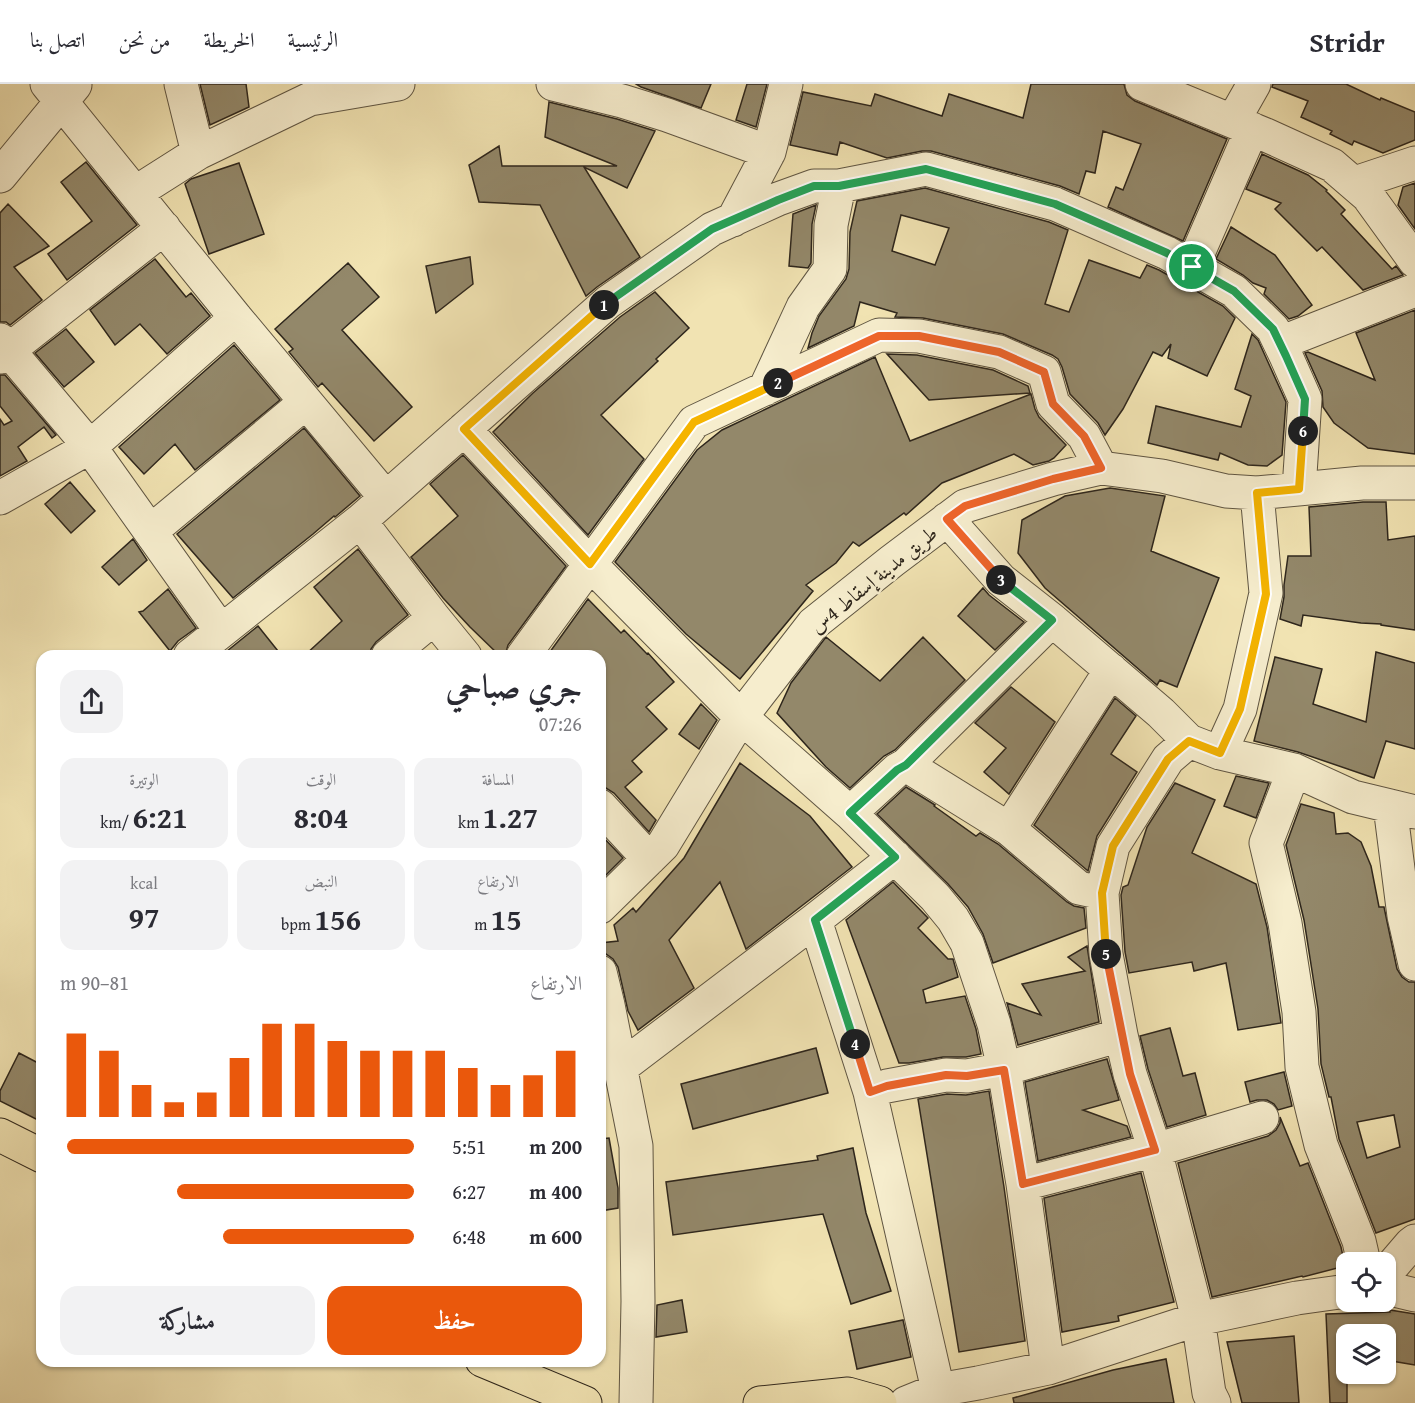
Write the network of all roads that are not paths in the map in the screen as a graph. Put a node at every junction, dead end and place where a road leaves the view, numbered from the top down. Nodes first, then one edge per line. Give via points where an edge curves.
1 (181, 84) edge
2 (399, 84) edge
3 (553, 84) edge
4 (786, 84) edge
5 (1142, 84) edge
6 (1254, 84) edge
7 (62, 90) edge
8 (309, 91) edge
9 (1243, 125) junction
10 (769, 152) junction
11 (198, 153) junction
12 (1415, 163) edge
13 (0, 176) edge
14 (1355, 183) junction
15 (839, 186) junction
16 (135, 193) junction
17 (733, 220) junction
18 (164, 228) junction
19 (1415, 261) edge
20 (1192, 267) junction
21 (1415, 290) edge
22 (236, 318) junction
23 (1280, 343) junction
24 (3, 349) edge
25 (765, 389) junction
26 (306, 402) junction
27 (464, 429) junction
28 (90, 447) junction
29 (1101, 468) junction
30 (1415, 483) edge
31 (1299, 489) junction
32 (1257, 493) junction
33 (0, 498) edge
34 (386, 498) junction
35 (947, 519) junction
36 (360, 522) junction
37 (151, 531) junction
38 (590, 564) junction
39 (434, 618) junction
40 (1052, 620) junction
41 (221, 631) junction
42 (197, 650) edge
43 (395, 650) edge
44 (460, 650) edge
45 (527, 650) edge
46 (1110, 670) junction
47 (741, 717) junction
48 (1189, 741) junction
49 (1220, 753) junction
50 (906, 765) junction
51 (1294, 770) junction
52 (1402, 809) edge
53 (606, 812) edge
54 (850, 813) junction
55 (1009, 829) junction
56 (895, 857) junction
57 (649, 859) junction
58 (1102, 893) junction
59 (606, 901) edge
60 (815, 920) junction
61 (1415, 964) edge
62 (606, 997) edge
63 (1121, 1035) junction
64 (620, 1068) junction
65 (1004, 1070) junction
66 (870, 1092) junction
67 (1262, 1119) dead end
68 (0, 1136) edge
69 (1155, 1150) junction
70 (36, 1153) edge
71 (1023, 1184) junction
72 (1415, 1241) edge
73 (1362, 1252) edge
74 (1396, 1262) edge
75 (1396, 1290) edge
76 (1336, 1293) edge
77 (1415, 1295) edge
78 (1198, 1319) junction
79 (499, 1367) edge
80 (1048, 1368) junction
81 (938, 1390) junction
82 (585, 1403) edge
83 (636, 1403) edge
84 (760, 1403) edge
85 (880, 1403) edge
86 (906, 1403) edge
87 (997, 1403) edge
88 (1214, 1403) edge

1 - 11 street
2 - 8 street
3 - 10 street via 633,105
4 - 10 street
5 - 9 street
6 - 9 street
7 - 13 street
7 - 16 street
8 - 11 street
9 - 14 street via 1332,165
9 - 20 street
10 - 17 street
11 - 16 street
12 - 14 street
14 - 19 street
15 - 17 street via 814,186
15 - 20 street via 926,169 1055,204
15 - 25 street via 831,225 830,269 803,307
16 - 18 street
17 - 27 street via 712,229 608,302
18 - 22 street
18 - 24 street
20 - 23 street via 1234,291 1273,329
21 - 23 street
22 - 26 street
22 - 28 street
23 - 31 street via 1305,399
24 - 28 street
25 - 29 street via 879,336 919,336 999,352 1044,372 1053,404 1084,436
25 - 38 street via 694,422
26 - 34 street
26 - 37 street
27 - 34 street
27 - 38 street
28 - 33 street
28 - 37 street
29 - 32 street, طريق مدينة إسقاط 4س
29 - 35 street, طريق مدينة إسقاط 4س via 965,506
30 - 31 street, طريق مدينة إسقاط 4س
31 - 32 street, طريق مدينة إسقاط 4س
32 - 49 street via 1266,594 1240,709
34 - 36 street
35 - 40 street via 1001,580
35 - 47 street, طريق مدينة إسقاط 4س via 813,624
36 - 39 street
36 - 41 street
37 - 41 street
38 - 45 street
38 - 47 street
39 - 43 street
39 - 44 street
40 - 46 street
40 - 50 street
41 - 42 street
46 - 48 street
46 - 55 street
47 - 54 street
47 - 57 street, طريق مدينة إسقاط 4س via 663,845
48 - 49 street
48 - 58 street via 1168,759 1113,846
49 - 51 street
50 - 54 street
50 - 55 street
51 - 52 street via 1353,797
51 - 73 street via 1266,843 1285,923 1302,1067 1321,1145
52 - 61 street via 1404,916
53 - 57 street
54 - 56 street
55 - 58 street via 1079,888
56 - 60 street
56 - 65 street via 935,897 968,943
57 - 59 street, طريق مدينة إسقاط 4س
58 - 63 street via 1106,954
60 - 64 street
60 - 66 street
62 - 64 street
63 - 65 street
63 - 69 street
64 - 83 street via 636,1146
65 - 66 street via 946,1075
65 - 71 street
66 - 81 street
67 - 69 street
68 - 70 main road
69 - 71 street
69 - 78 street
71 - 80 street
72 - 74 street
75 - 77 street
76 - 78 street
78 - 80 street
78 - 88 street via 1209,1393
79 - 82 main road
80 - 81 street
80 - 87 street
81 - 86 street
84 - 85 main road via 848,1394

